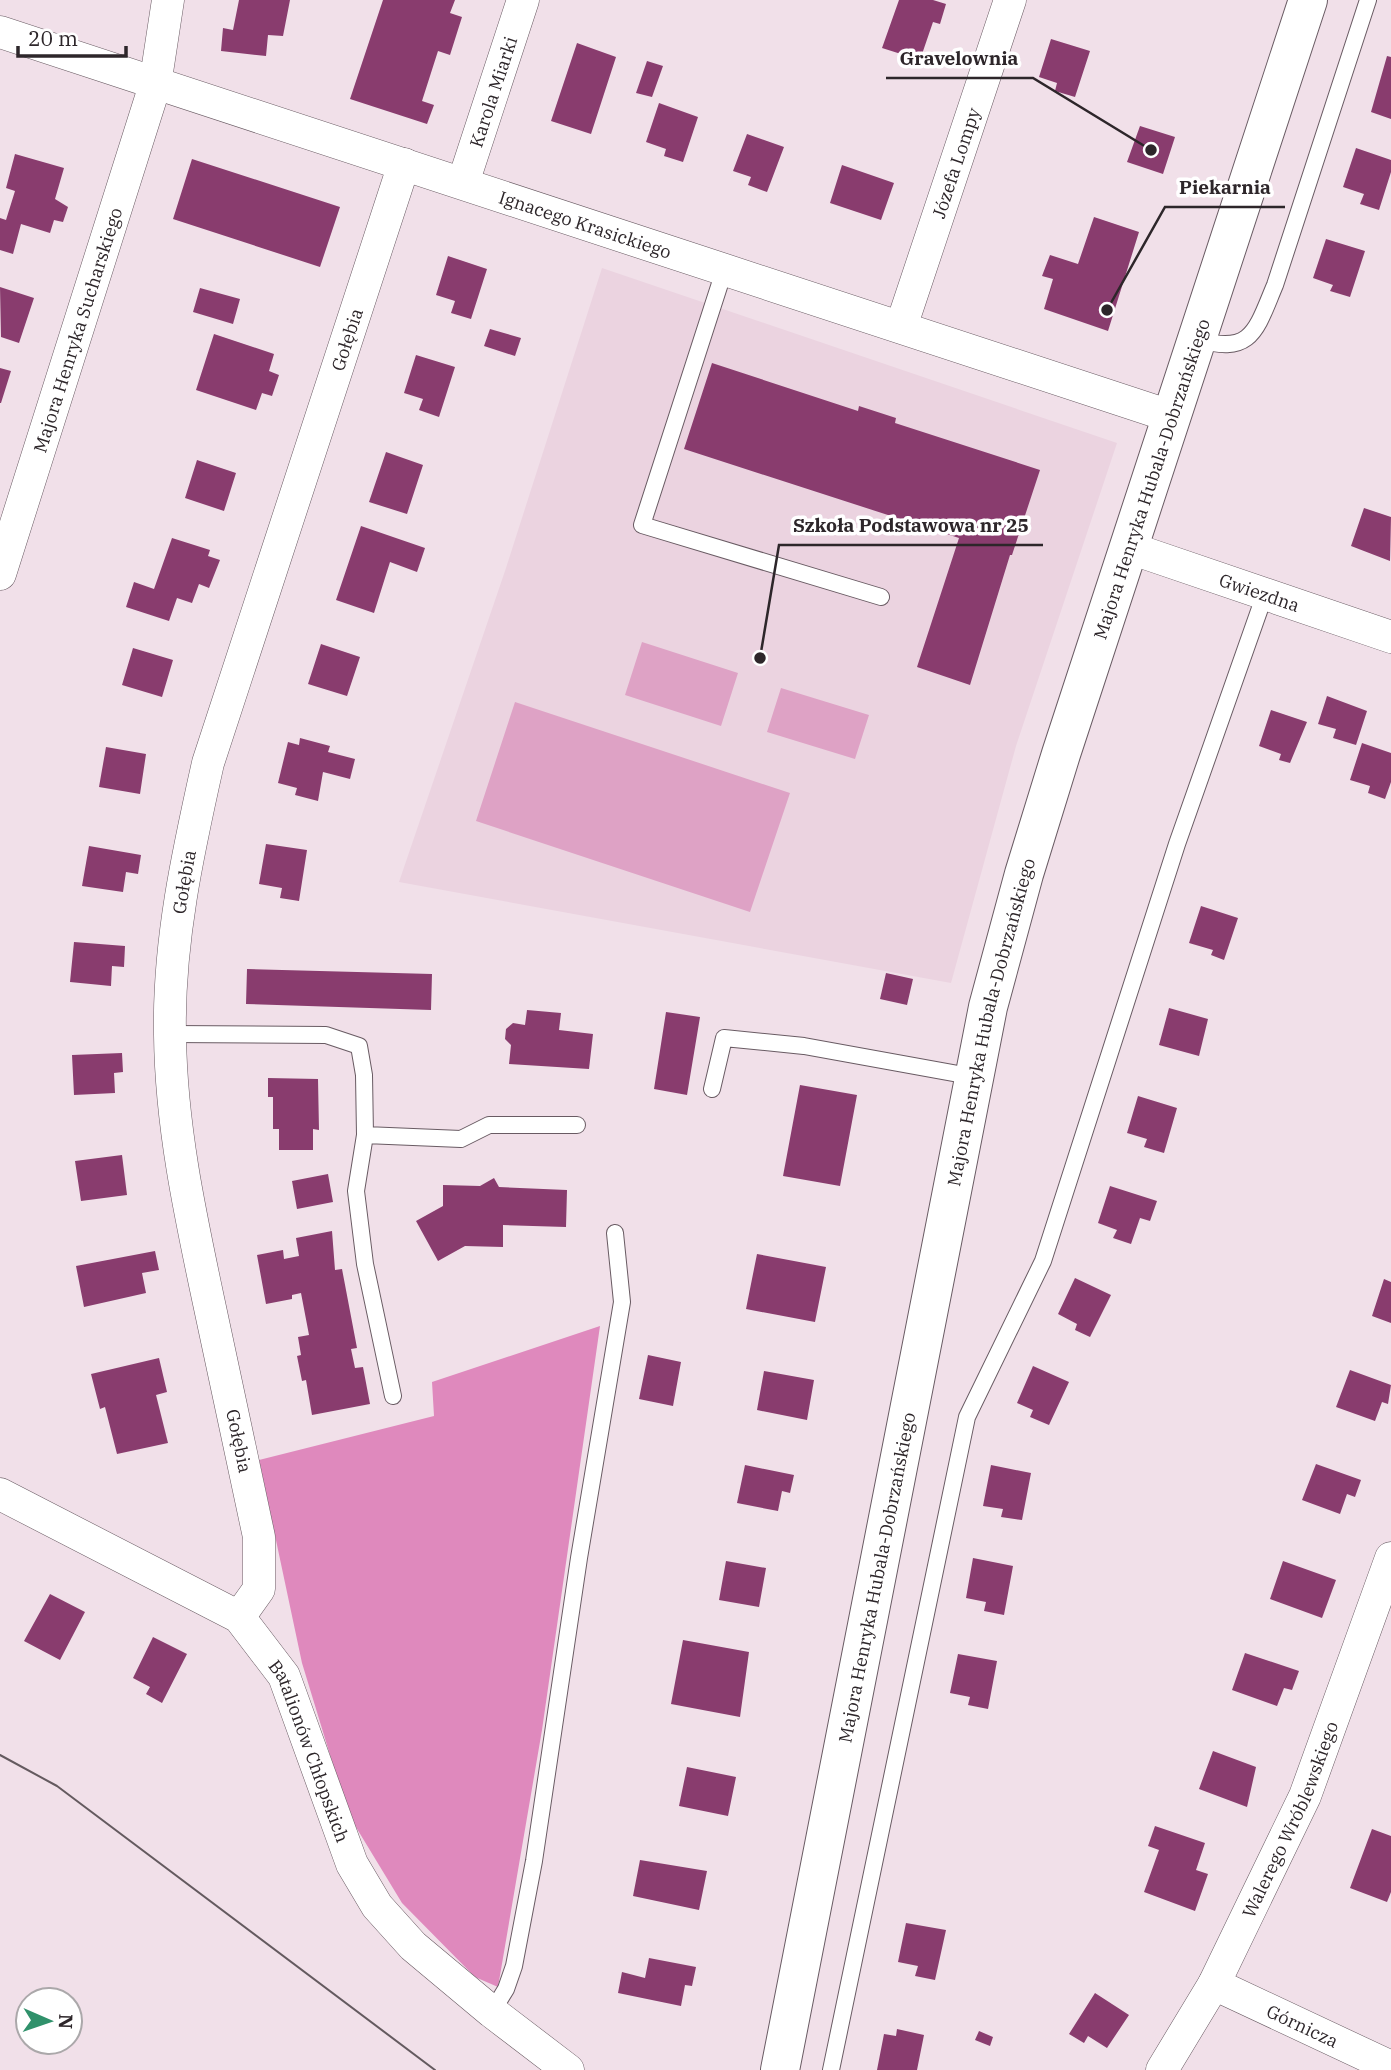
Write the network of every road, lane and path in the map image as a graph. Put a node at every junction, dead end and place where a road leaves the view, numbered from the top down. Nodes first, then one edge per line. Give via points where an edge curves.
1 (168, 0) edge
2 (523, 0) edge
3 (1010, 0) edge
4 (1308, 0) edge
5 (1368, 0) edge
6 (0, 32) edge
7 (155, 85) junction
8 (404, 164) junction
9 (463, 183) junction
10 (724, 268) junction
11 (901, 327) junction
12 (1197, 339) junction
13 (1171, 416) junction
14 (1127, 547) junction
15 (0, 574) edge
16 (1265, 594) junction
17 (881, 597) dead end
18 (1391, 637) edge
19 (170, 1034) junction
20 (975, 1077) junction
21 (712, 1089) dead end
22 (577, 1125) dead end
23 (365, 1135) junction
24 (615, 1233) dead end
25 (393, 1396) dead end
26 (0, 1494) edge
27 (1391, 1558) edge
28 (239, 1617) junction
29 (1214, 1984) junction
30 (492, 2012) junction
31 (1391, 2067) edge
32 (568, 2070) edge
33 (780, 2070) edge
34 (831, 2070) edge
35 (1162, 2070) edge

1 - 7 street, Majora Henryka Sucharskiego
2 - 9 street, Karola Miarki
3 - 11 street, Józefa Lompy
4 - 12 street, Majora Henryka Hubala-Dobrzańskiego
5 - 12 lane via 1261,317 1245,340 1234,346
6 - 7 street, Ignacego Krasickiego
7 - 8 street, Ignacego Krasickiego
7 - 15 street, Majora Henryka Sucharskiego
8 - 9 street, Ignacego Krasickiego
8 - 19 street, Gołębia via 208,763 185,863 174,948
9 - 10 street, Ignacego Krasickiego
10 - 11 street, Ignacego Krasickiego
10 - 17 lane via 642,524
11 - 13 street, Ignacego Krasickiego
12 - 13 street, Majora Henryka Hubala-Dobrzańskiego
13 - 14 street, Majora Henryka Hubala-Dobrzańskiego
14 - 16 street, Gwiezdna
14 - 20 street, Majora Henryka Hubala-Dobrzańskiego via 1024,874 988,1007
16 - 18 street, Gwiezdna
16 - 34 lane via 1177,844 1043,1261 967,1417
19 - 23 lane via 326,1035 359,1046
19 - 28 street, Gołębia via 174,1115 191,1219 259,1536 259,1589
20 - 21 lane via 804,1046 724,1038
20 - 33 street, Majora Henryka Hubala-Dobrzańskiego
22 - 23 lane via 489,1125 461,1139
23 - 25 lane via 356,1191 365,1264
24 - 30 lane via 622,1302 534,1861 514,1966
26 - 28 street, Batalionów Chłopskich
27 - 29 street, Walerego Wróblewskiego via 1305,1796
28 - 30 street, Batalionów Chłopskich via 284,1676 352,1864 377,1906 413,1945
29 - 31 street, Górnicza
29 - 35 street, Walerego Wróblewskiego
30 - 32 street, Batalionów Chłopskich

